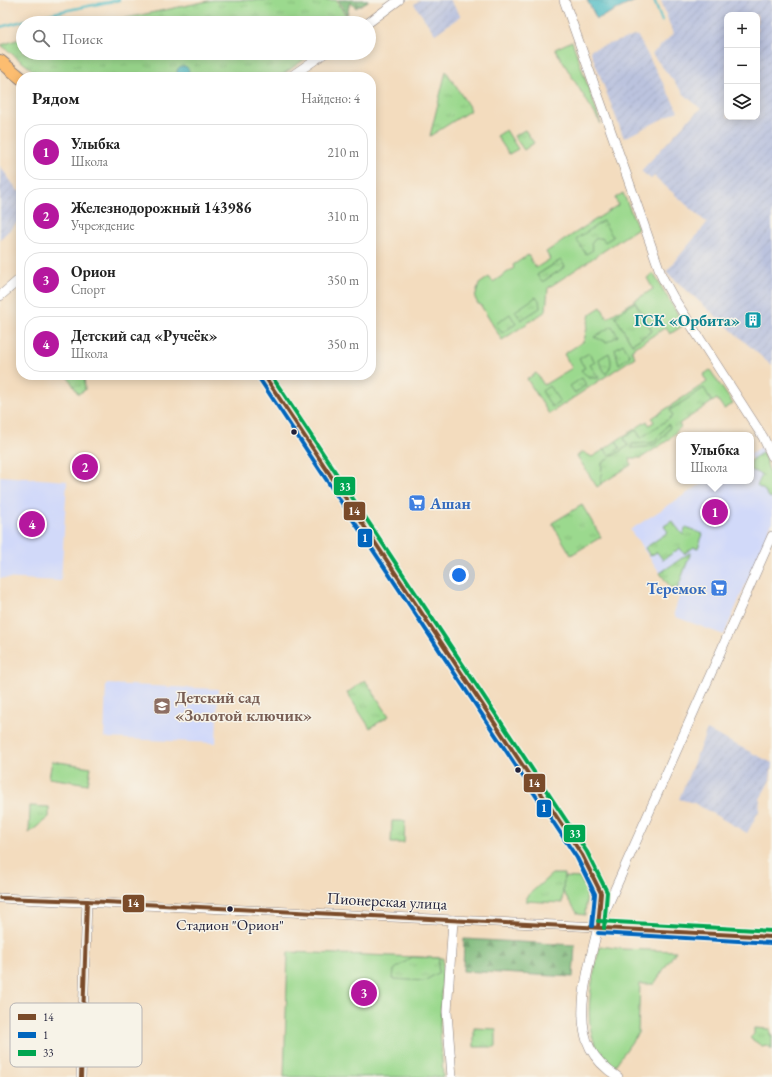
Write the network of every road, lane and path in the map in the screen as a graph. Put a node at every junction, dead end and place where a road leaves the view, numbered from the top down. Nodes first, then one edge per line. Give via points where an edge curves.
1 (399, 0) edge
2 (564, 0) edge
3 (376, 17) edge
4 (315, 60) edge
5 (0, 61) edge
6 (297, 72) edge
7 (16, 74) edge
8 (16, 282) edge
9 (0, 296) edge
10 (267, 380) edge
11 (772, 456) edge
12 (772, 536) edge
13 (601, 892) junction
14 (614, 893) junction
15 (0, 898) edge
16 (87, 901) junction
17 (453, 920) junction
18 (598, 927) junction
19 (772, 937) edge
20 (84, 1003) edge
21 (81, 1067) edge
22 (81, 1077) edge
23 (452, 1077) edge
24 (618, 1077) edge

1 - 3 street
2 - 11 street via 662,277 760,432
4 - 6 street
5 - 7 main road
8 - 9 street
10 - 13 main road via 582,855
12 - 14 street
13 - 14 street
13 - 18 main road
14 - 18 street
15 - 16 street, Пионерская улица
16 - 17 street, Пионерская улица
16 - 20 street
17 - 18 street, Пионерская улица
17 - 23 street via 447,1012
18 - 19 main road, Пионерская улица
18 - 24 street via 584,995 585,1029 589,1047 594,1055
21 - 22 street

